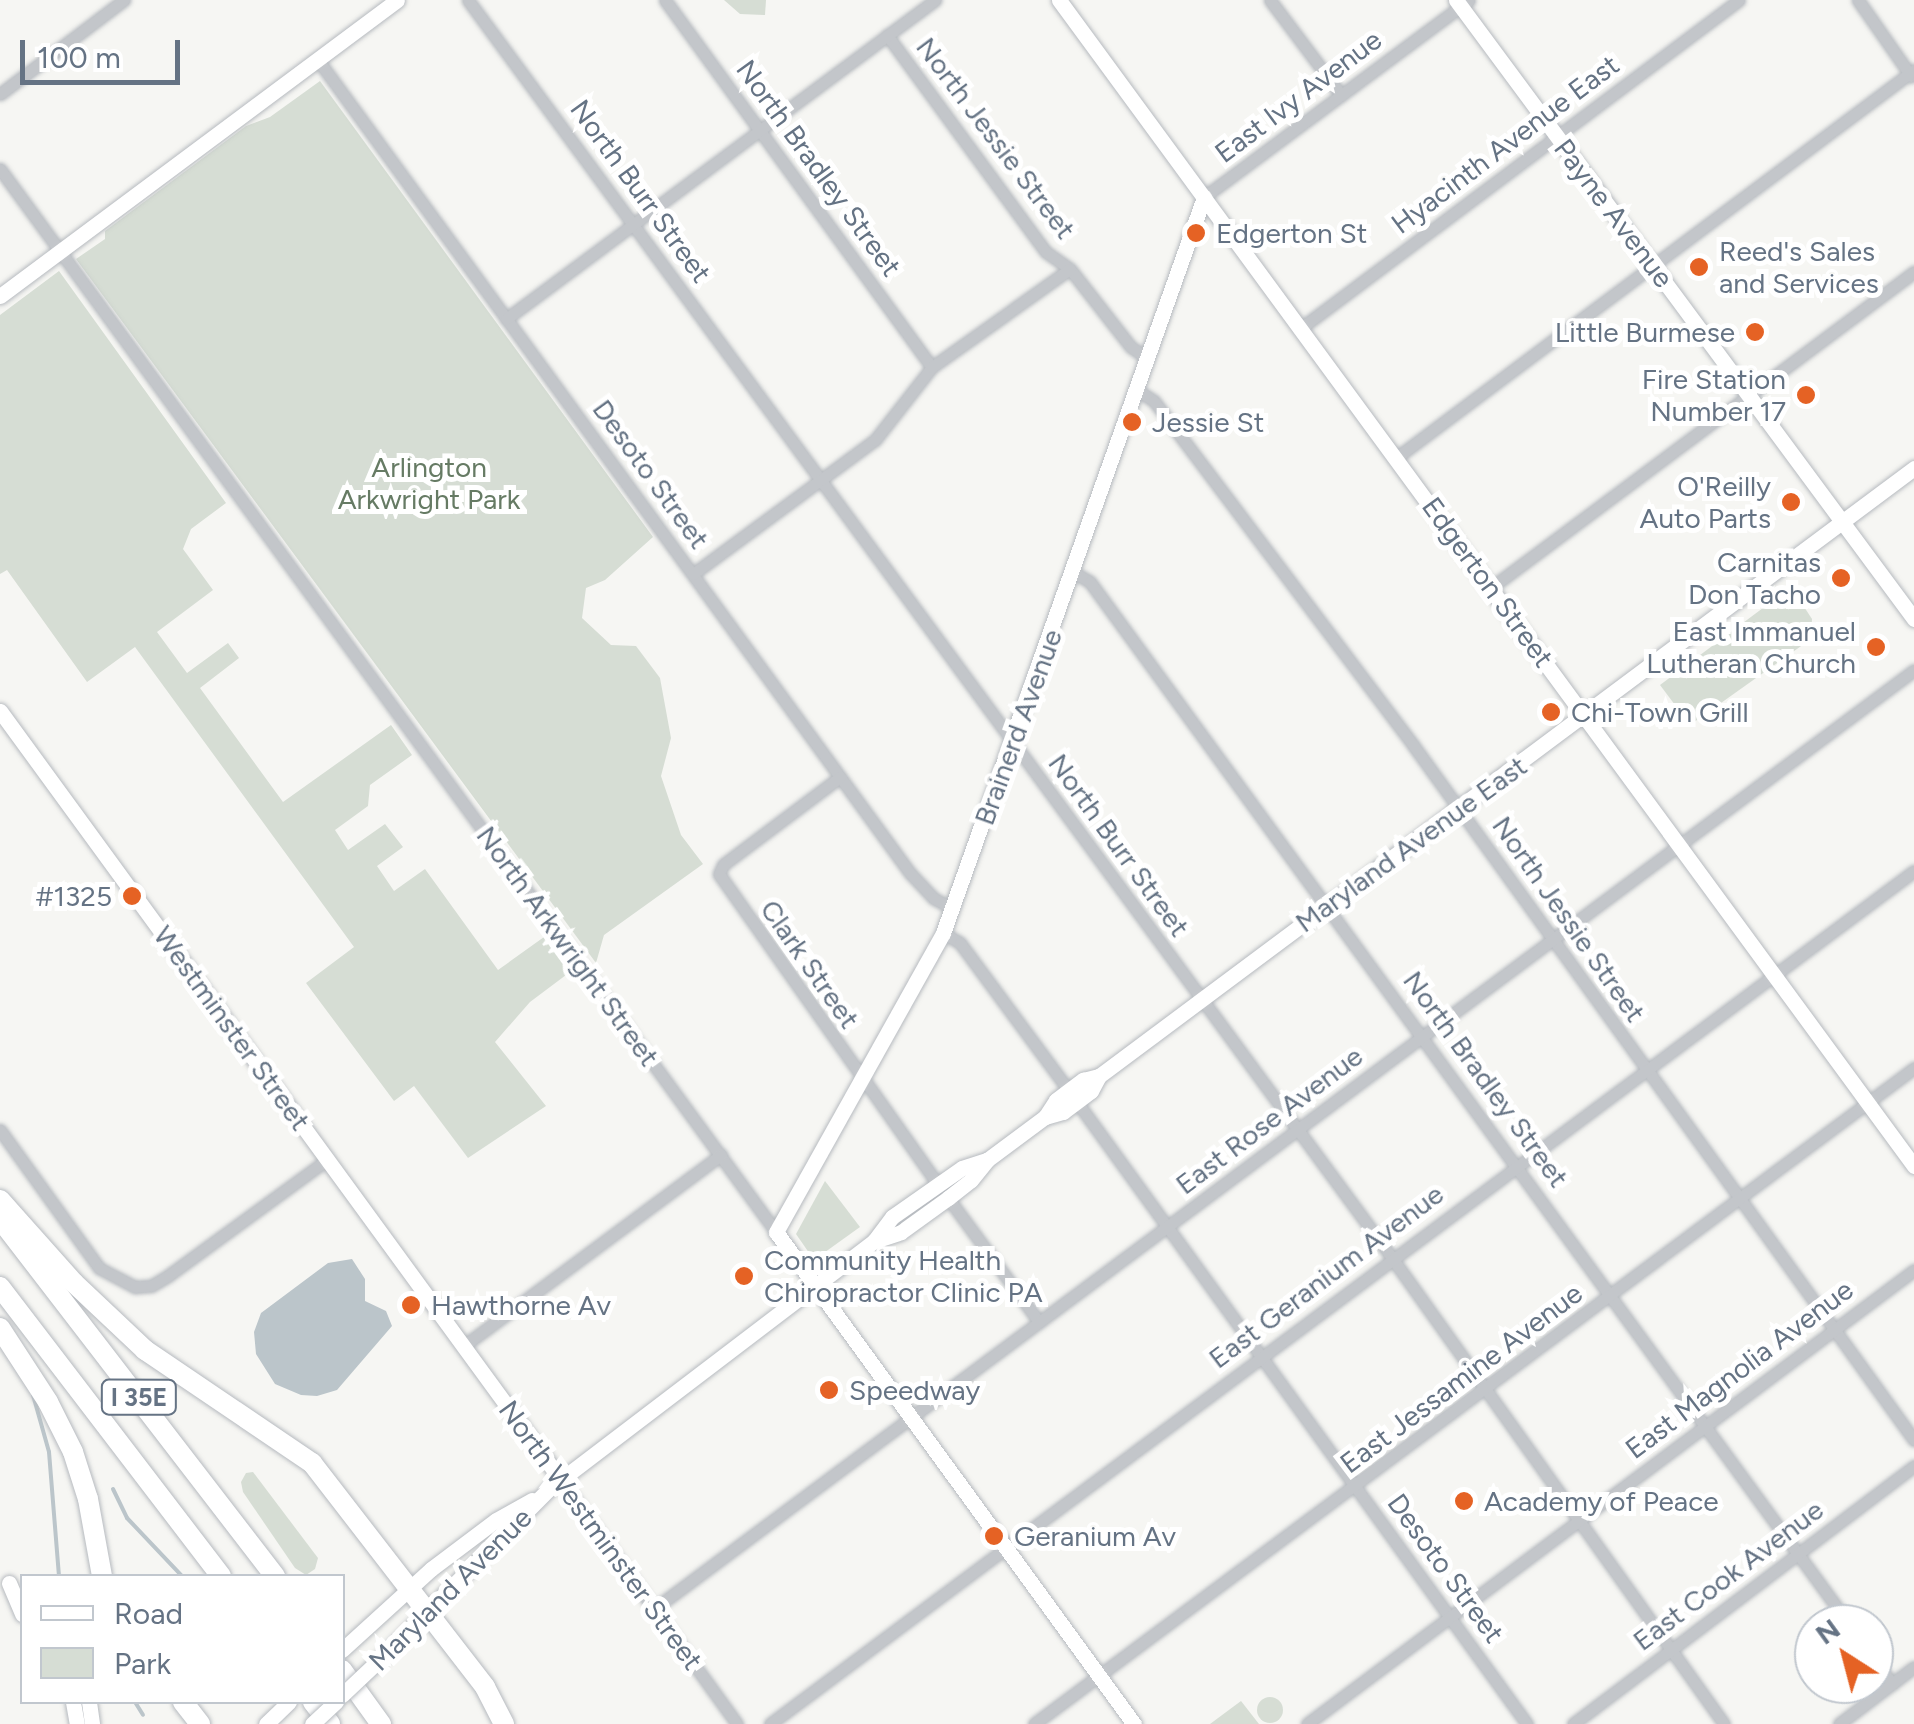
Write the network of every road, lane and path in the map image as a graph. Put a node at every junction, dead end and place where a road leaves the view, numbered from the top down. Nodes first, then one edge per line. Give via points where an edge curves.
1 (124, 0) edge
2 (397, 0) edge
3 (468, 0) edge
4 (665, 0) edge
5 (935, 0) edge
6 (1059, 0) edge
7 (1270, 0) edge
8 (1739, 0) edge
9 (1858, 0) edge
10 (1462, 2) edge
11 (887, 35) junction
12 (318, 60) junction
13 (1912, 74) edge
14 (0, 94) edge
15 (1341, 96) junction
16 (760, 126) junction
17 (1557, 137) junction
18 (0, 169) edge
19 (1204, 196) junction
20 (634, 222) junction
21 (60, 251) junction
22 (1654, 266) junction
23 (1070, 269) junction
24 (1914, 272) edge
25 (0, 296) edge
26 (506, 318) junction
27 (1301, 328) junction
28 (1146, 358) junction
29 (932, 367) junction
30 (1136, 389) junction
31 (1750, 395) junction
32 (1396, 458) junction
33 (1914, 468) edge
34 (819, 480) junction
35 (1842, 522) junction
36 (1072, 572) junction
37 (694, 574) junction
38 (1492, 587) junction
39 (1914, 620) edge
40 (1914, 670) edge
41 (0, 712) edge
42 (1585, 714) junction
43 (1014, 742) junction
44 (840, 778) junction
45 (1460, 808) junction
46 (1680, 845) junction
47 (1914, 871) edge
48 (1327, 905) junction
49 (952, 908) junction
50 (943, 933) junction
51 (1552, 940) junction
52 (1776, 974) junction
53 (1200, 1000) junction
54 (1424, 1036) junction
55 (1914, 1068) edge
56 (1646, 1070) junction
57 (863, 1082) junction
58 (1073, 1096) junction
59 (1869, 1103) junction
60 (0, 1130) edge
61 (1296, 1131) junction
62 (722, 1155) junction
63 (328, 1159) junction
64 (1518, 1164) junction
65 (1914, 1166) edge
66 (943, 1191) junction
67 (1741, 1198) junction
68 (0, 1200) edge
69 (0, 1219) edge
70 (1168, 1227) junction
71 (776, 1232) junction
72 (1392, 1258) junction
73 (1914, 1270) edge
74 (814, 1285) junction
75 (0, 1287) edge
76 (1612, 1296) junction
77 (1040, 1322) junction
78 (0, 1328) edge
79 (1834, 1330) junction
80 (465, 1345) junction
81 (1261, 1356) junction
82 (1484, 1391) junction
83 (910, 1418) junction
84 (1706, 1426) junction
85 (1914, 1440) edge
86 (1914, 1466) edge
87 (561, 1480) junction
88 (1356, 1486) junction
89 (545, 1494) junction
90 (1578, 1522) junction
91 (1005, 1547) junction
92 (1798, 1554) junction
93 (102, 1574) edge
94 (219, 1574) edge
95 (273, 1574) edge
96 (11, 1582) edge
97 (407, 1589) junction
98 (1834, 1604) edge
99 (20, 1608) edge
100 (654, 1609) junction
101 (426, 1614) junction
102 (1451, 1616) junction
103 (345, 1647) edge
104 (1672, 1650) junction
105 (1914, 1667) edge
106 (345, 1674) edge
107 (1100, 1677) junction
108 (1894, 1682) edge
109 (345, 1692) edge
110 (185, 1704) edge
111 (334, 1704) edge
112 (1866, 1704) edge
113 (285, 1705) edge
114 (200, 1724) edge
115 (266, 1724) edge
116 (312, 1724) edge
117 (381, 1724) edge
118 (504, 1724) edge
119 (737, 1724) edge
120 (770, 1724) edge
121 (1034, 1724) edge
122 (1134, 1724) edge
123 (1306, 1724) edge
124 (1527, 1724) edge
125 (1573, 1724) edge
126 (1724, 1724) edge
127 (1839, 1724) edge

1 - 14 street
2 - 12 street
3 - 20 street, North Burr Street
4 - 16 street, North Bradley Street
5 - 11 street
6 - 19 street, Edgerton Street
7 - 15 street
8 - 17 street, Hyacinth Avenue East
9 - 13 street
10 - 15 street, East Ivy Avenue
10 - 17 street, Payne Avenue
11 - 16 street
11 - 23 street, North Jessie Street via 1046,252
12 - 21 street
12 - 26 street, Desoto Street
13 - 22 street
15 - 19 street, East Ivy Avenue
16 - 20 street
16 - 29 street, North Bradley Street
17 - 22 street, Payne Avenue
17 - 27 street, Hyacinth Avenue East
18 - 21 street, North Arkwright Street
19 - 27 street, Edgerton Street
19 - 28 street, Brainerd Avenue
20 - 26 street
20 - 34 street, North Burr Street
21 - 25 street
21 - 62 street, North Arkwright Street
22 - 31 street, Payne Avenue
22 - 32 street
23 - 28 street, North Jessie Street via 1130,347
23 - 29 street
24 - 31 street
26 - 37 street, Desoto Street
27 - 32 street, Edgerton Street
28 - 30 street, Brainerd Avenue
29 - 34 street via 875,440
30 - 36 street, Brainerd Avenue
30 - 45 street, North Jessie Street via 1154,401
31 - 35 street, Payne Avenue
31 - 38 street
32 - 38 street, Edgerton Street
33 - 35 street, Maryland Avenue East
34 - 37 street
34 - 43 street, North Burr Street
35 - 39 street, Payne Avenue
35 - 42 street, Maryland Avenue East
36 - 43 street, Brainerd Avenue
36 - 48 street, North Bradley Street via 1090,582
37 - 44 street, Desoto Street
38 - 42 street, Edgerton Street
40 - 46 street, East Rose Avenue
41 - 63 street, Westminster Street
42 - 45 street, Maryland Avenue East
42 - 46 street, Edgerton Street
43 - 49 street, Brainerd Avenue
43 - 53 street, North Burr Street
44 - 49 street, Desoto Street via 922,889
44 - 57 street, Clark Street via 719,874
45 - 48 street, Maryland Avenue East
45 - 51 street, North Jessie Street
46 - 51 street, East Rose Avenue
46 - 52 street, Edgerton Street
47 - 52 street, East Geranium Avenue
48 - 53 street, Maryland Avenue East
48 - 54 street, North Bradley Street
49 - 50 street, Brainerd Avenue
50 - 57 street, Brainerd Avenue
50 - 58 street, Desoto Street via 960,943
51 - 54 street, East Rose Avenue
51 - 56 street, North Jessie Street
52 - 56 street, East Geranium Avenue
52 - 59 street, Edgerton Street
53 - 58 street, Maryland Avenue East via 1099,1076 1092,1091
53 - 61 street, North Burr Street
54 - 61 street, East Rose Avenue
54 - 64 street, North Bradley Street
55 - 59 street, East Jessamine Avenue
56 - 64 street, East Geranium Avenue
56 - 67 street, North Jessie Street
57 - 66 street, Clark Street
57 - 71 street, Brainerd Avenue
58 - 66 street, Maryland Avenue East via 987,1160 971,1180
58 - 70 street, Desoto Street
59 - 65 street, Edgerton Street
59 - 67 street, East Jessamine Avenue
60 - 63 street via 99,1268 136,1288 169,1276
61 - 70 street, East Rose Avenue
61 - 72 street, North Burr Street
62 - 71 street, North Arkwright Street
62 - 80 street
63 - 80 street, Westminster Street
64 - 72 street, East Geranium Avenue
64 - 76 street, North Bradley Street
66 - 74 street, Maryland Avenue East via 901,1232 874,1241
66 - 77 street, Clark Street
67 - 76 street, East Jessamine Avenue
67 - 79 street, North Jessie Street
68 - 97 highway via 145,1350 312,1463
69 - 95 highway, I 35E
70 - 77 street, East Rose Avenue
70 - 81 street, Desoto Street
71 - 74 street, North Arkwright Street
72 - 81 street, East Geranium Avenue
72 - 82 street, North Burr Street
73 - 79 street, East Magnolia Avenue
74 - 83 street, North Arkwright Street
74 - 87 street, Maryland Avenue East
75 - 94 highway, I 35E
76 - 82 street, East Jessamine Avenue
76 - 84 street, North Bradley Street
77 - 83 street, East Rose Avenue
78 - 93 highway via 72,1452
79 - 84 street, East Magnolia Avenue
79 - 85 street, North Jessie Street
80 - 87 street, North Westminster Street
81 - 88 street, Desoto Street
81 - 91 street, East Geranium Avenue
82 - 88 street, East Jessamine Avenue
82 - 90 street, North Burr Street
83 - 91 street, North Arkwright Street
83 - 100 street, East Rose Avenue
84 - 90 street, East Magnolia Avenue
84 - 92 street, North Bradley Street
86 - 92 street, East Cook Avenue
87 - 89 street, Maryland Avenue East
87 - 100 street, North Westminster Street
88 - 102 street, Desoto Street
88 - 107 street, East Jessamine Avenue
89 - 97 street, Maryland Avenue via 496,1520
89 - 101 street, Maryland Avenue
90 - 102 street, East Magnolia Avenue
90 - 104 street, North Burr Street
91 - 107 street, North Arkwright Street
91 - 120 street, East Geranium Avenue
92 - 98 street, North Bradley Street
92 - 104 street, East Cook Avenue
96 - 99 street
97 - 101 highway
97 - 103 street, Maryland Avenue
100 - 119 street, North Westminster Street
101 - 109 street, Maryland Avenue, bridge
101 - 118 highway via 485,1687
102 - 123 street, East Magnolia Avenue
102 - 124 street, Desoto Street
104 - 125 street, East Cook Avenue
104 - 126 street, North Burr Street
105 - 108 street
106 - 117 highway
107 - 121 street, East Jessamine Avenue
107 - 122 street, North Arkwright Street
110 - 114 highway
111 - 116 street, bridge
112 - 127 street
113 - 115 street

